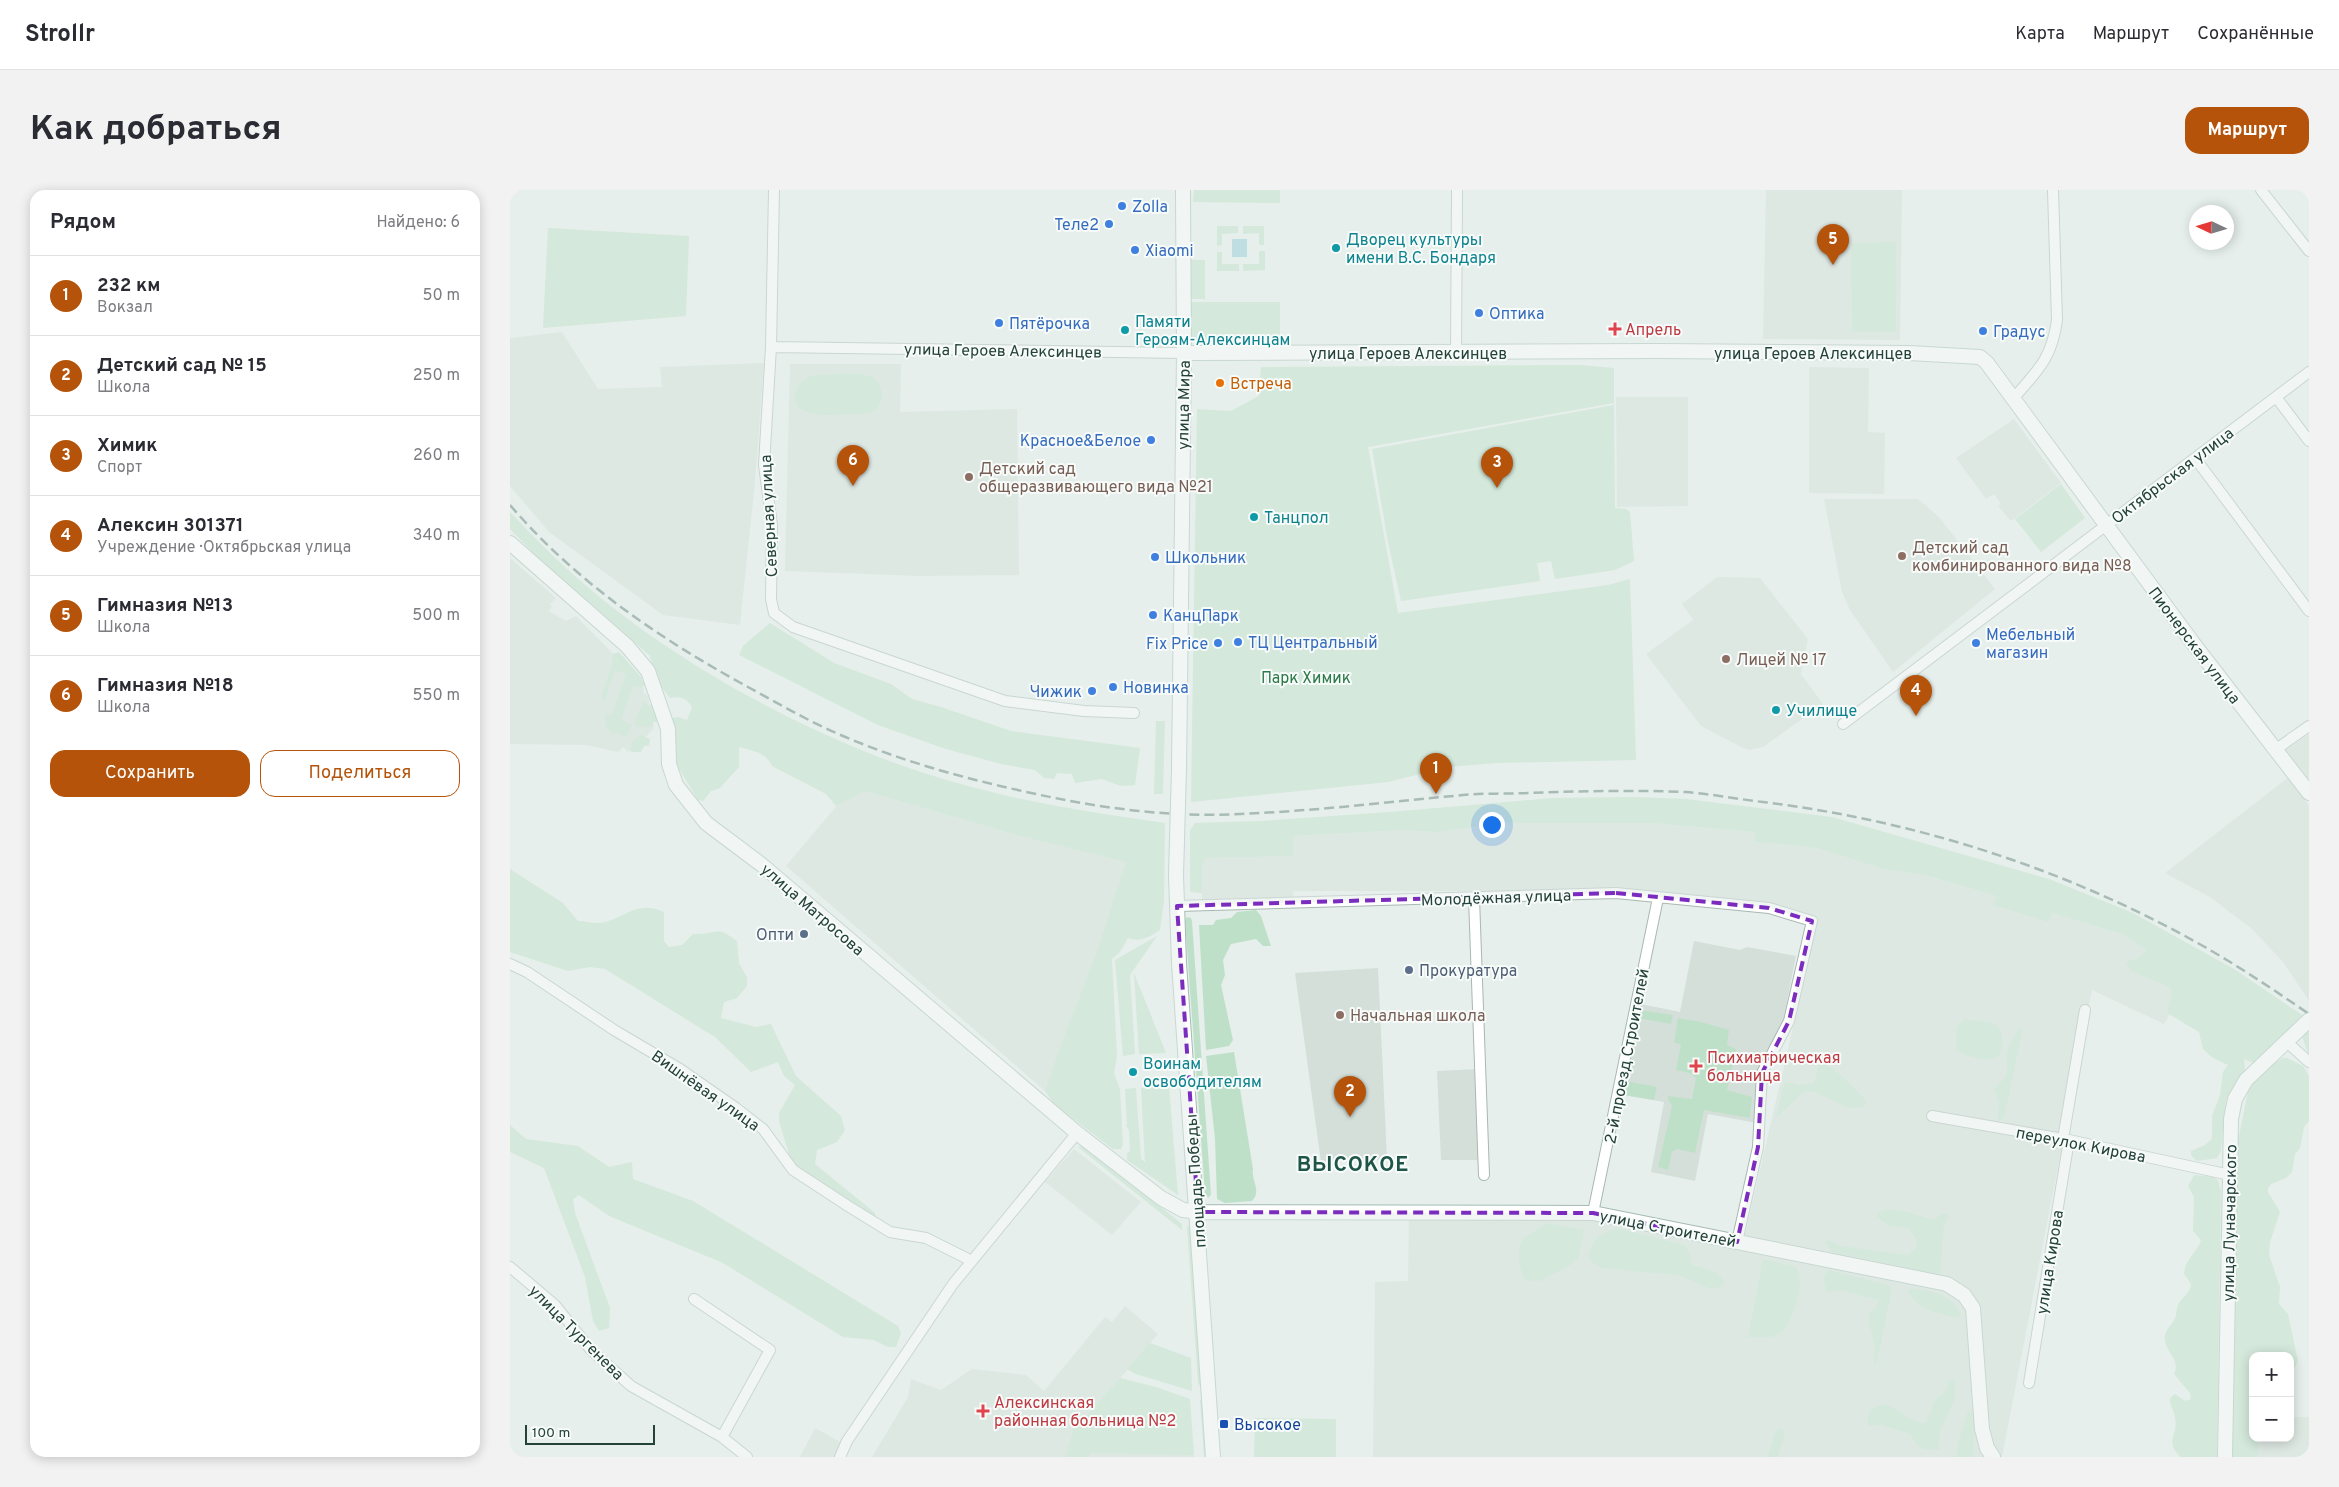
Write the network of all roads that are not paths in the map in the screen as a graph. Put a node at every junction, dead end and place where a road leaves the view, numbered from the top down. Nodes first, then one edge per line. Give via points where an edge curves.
1 (774, 190) edge
2 (1184, 190) edge
3 (1457, 190) edge
4 (2053, 190) edge
5 (2261, 190) edge
6 (2309, 251) edge
7 (771, 347) junction
8 (1184, 353) junction
9 (1456, 353) junction
10 (1983, 359) joint
11 (2309, 372) edge
12 (2276, 397) junction
13 (2012, 400) junction
14 (2309, 441) edge
15 (2195, 458) junction
16 (2105, 525) junction
17 (510, 543) edge
18 (2309, 611) edge
19 (1134, 713) dead end
20 (1843, 724) dead end
21 (2309, 726) edge
22 (2275, 750) junction
23 (2309, 793) edge
24 (1176, 875) joint
25 (1474, 898) junction
26 (1658, 898) junction
27 (1177, 906) junction
28 (510, 964) edge
29 (2085, 1010) dead end
30 (2309, 1020) edge
31 (2288, 1043) junction
32 (2309, 1062) edge
33 (1932, 1116) dead end
34 (1077, 1133) junction
35 (2066, 1140) junction
36 (1484, 1175) dead end
37 (2230, 1175) junction
38 (1198, 1212) junction
39 (1593, 1213) junction
40 (1737, 1242) junction
41 (972, 1261) junction
42 (510, 1266) edge
43 (694, 1299) dead end
44 (2029, 1384) dead end
45 (722, 1437) junction
46 (747, 1457) edge
47 (840, 1457) edge
48 (1213, 1457) edge
49 (1993, 1457) edge
50 (2225, 1457) edge

1 - 7 street, Северная улица
2 - 8 street, улица Мира
3 - 9 street
4 - 13 street via 2057,320 2054,338 2044,363
5 - 6 street
7 - 8 street, улица Героев Алексинцев
7 - 19 street, Северная улица via 764,473 772,525 772,607 778,618 793,628 1005,701 1084,711
8 - 9 street, улица Героев Алексинцев
8 - 24 street, улица Мира, bridge
9 - 10 street, улица Героев Алексинцев via 1909,353 1969,355
10 - 13 street, Пионерская улица
11 - 12 street, Октябрьская улица
12 - 14 street
12 - 15 street, Октябрьская улица
13 - 16 street, Пионерская улица
15 - 16 street, Октябрьская улица
15 - 18 street
16 - 20 street, Октябрьская улица
16 - 22 street, Пионерская улица
17 - 34 street, улица Матросова via 627,646 648,671 668,729 669,764 676,785 706,823 762,865
21 - 22 street
22 - 23 street, Пионерская улица
24 - 27 street, площадь Победы
25 - 26 street, Молодёжная улица via 1616,893
25 - 27 street, Молодёжная улица
25 - 36 street
26 - 39 street, 2-й проезд Строителей
26 - 40 street, Молодёжная улица via 1769,908 1812,921 1789,1021 1762,1073 1758,1147
27 - 38 street, площадь Победы
28 - 41 street, Вишнёвая улица via 680,1069 736,1108 763,1129 793,1170 848,1206 890,1232 926,1238
29 - 35 street, улица Кирова
30 - 31 street, улица Луначарского
31 - 32 street
31 - 37 street, улица Луначарского via 2246,1080 2234,1099
33 - 35 street, переулок Кирова
34 - 38 street, улица Матросова via 1160,1198 1183,1210
34 - 41 street
35 - 37 street, переулок Кирова
35 - 44 street, улица Кирова
37 - 50 street, улица Луначарского
38 - 39 street, улица Строителей
38 - 48 street, площадь Победы
39 - 40 street, улица Строителей
40 - 49 street, улица Строителей via 1935,1281 1964,1294 1973,1308 1982,1430
41 - 47 street via 847,1441
42 - 45 street, улица Тургенева via 555,1305 590,1349 631,1386
43 - 45 street via 770,1350
45 - 46 street, улица Тургенева

